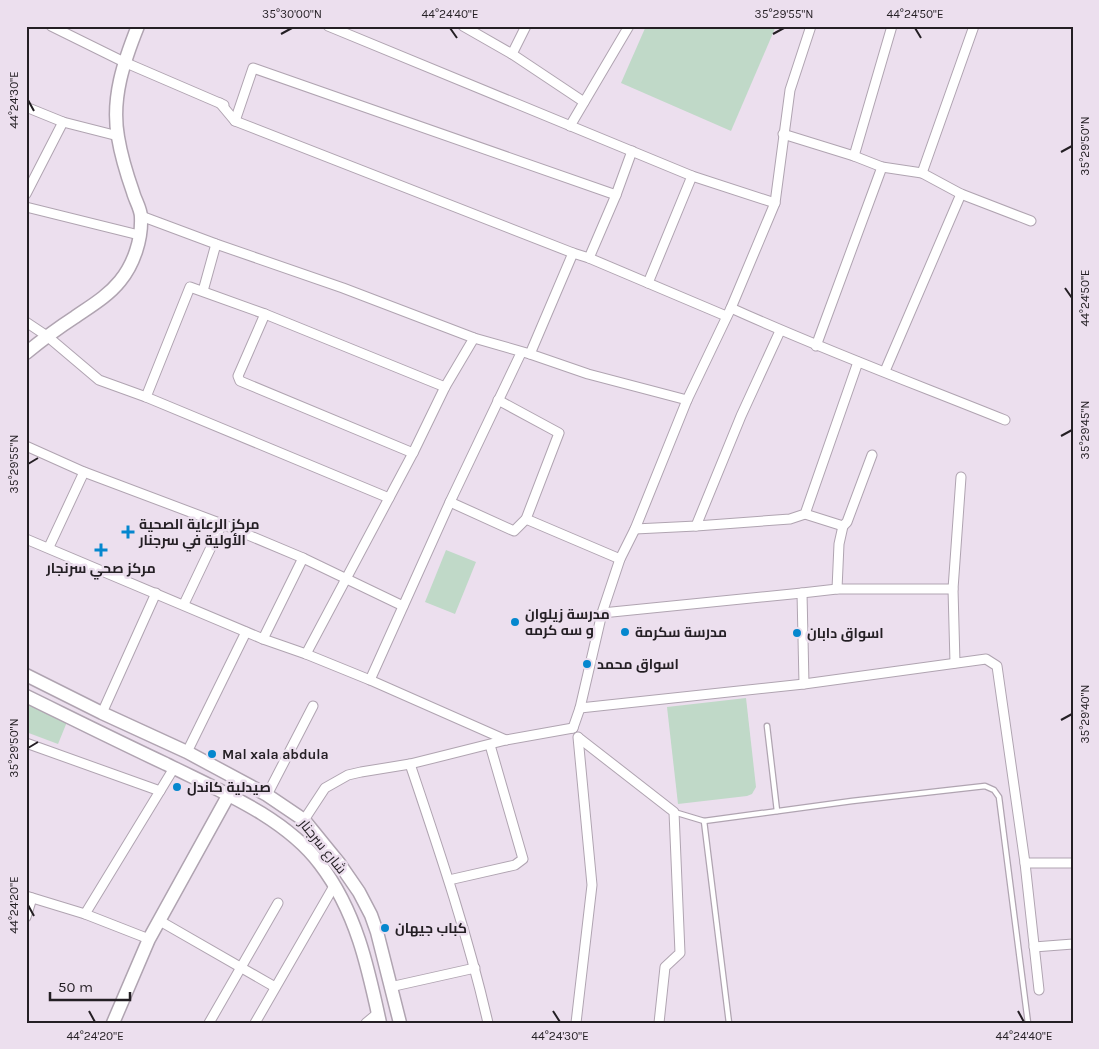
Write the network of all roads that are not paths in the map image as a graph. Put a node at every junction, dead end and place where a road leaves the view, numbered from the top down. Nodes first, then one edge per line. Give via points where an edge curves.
1 (51, 26) edge
2 (138, 26) edge
3 (328, 26) edge
4 (463, 26) edge
5 (526, 26) edge
6 (811, 26) edge
7 (892, 26) edge
8 (974, 26) edge
9 (625, 27) edge
10 (512, 54) junction
11 (124, 62) junction
12 (584, 102) junction
13 (220, 103) junction
14 (26, 107) edge
15 (238, 110) junction
16 (235, 121) junction
17 (63, 122) junction
18 (570, 126) junction
19 (783, 134) junction
20 (118, 136) junction
21 (632, 150) junction
22 (854, 156) junction
23 (882, 167) junction
24 (922, 173) junction
25 (692, 176) junction
26 (26, 194) edge
27 (961, 194) junction
28 (616, 195) junction
29 (775, 204) junction
30 (26, 207) edge
31 (141, 216) junction
32 (1031, 221) dead end
33 (139, 235) junction
34 (216, 244) junction
35 (573, 253) junction
36 (590, 258) junction
37 (648, 283) junction
38 (202, 291) junction
39 (729, 312) junction
40 (265, 314) junction
41 (26, 322) edge
42 (780, 331) junction
43 (47, 336) junction
44 (474, 338) junction
45 (816, 346) junction
46 (26, 352) edge
47 (526, 354) junction
48 (858, 362) junction
49 (885, 372) junction
50 (445, 387) junction
51 (146, 397) junction
52 (498, 400) junction
53 (687, 400) junction
54 (1005, 420) dead end
55 (26, 446) edge
56 (413, 453) junction
57 (872, 455) dead end
58 (84, 472) junction
59 (961, 477) dead end
60 (389, 498) junction
61 (450, 502) junction
62 (804, 514) junction
63 (526, 519) junction
64 (222, 524) junction
65 (696, 526) junction
66 (842, 526) junction
67 (635, 529) junction
68 (26, 539) edge
69 (49, 547) junction
70 (303, 558) junction
71 (620, 559) junction
72 (347, 578) junction
73 (837, 589) junction
74 (953, 589) junction
75 (156, 593) junction
76 (802, 594) junction
77 (184, 604) junction
78 (404, 606) junction
79 (602, 613) junction
80 (246, 632) junction
81 (263, 639) junction
82 (306, 654) junction
83 (955, 663) junction
84 (26, 675) edge
85 (370, 680) junction
86 (804, 684) junction
87 (26, 696) edge
88 (313, 706) dead end
89 (580, 708) junction
90 (102, 713) junction
91 (767, 726) dead end
92 (572, 728) junction
93 (579, 738) junction
94 (506, 740) junction
95 (26, 743) edge
96 (490, 745) junction
97 (187, 752) junction
98 (410, 764) junction
99 (174, 768) junction
100 (160, 791) junction
101 (267, 795) junction
102 (228, 796) junction
103 (777, 811) junction
104 (674, 812) junction
105 (304, 820) junction
106 (704, 820) junction
107 (1025, 863) junction
108 (1073, 863) edge
109 (449, 880) junction
110 (334, 886) junction
111 (29, 897) edge
112 (278, 902) dead end
113 (85, 914) junction
114 (26, 917) edge
115 (160, 921) junction
116 (149, 938) junction
117 (1073, 944) edge
118 (1034, 947) junction
119 (241, 966) junction
120 (476, 968) junction
121 (274, 987) junction
122 (390, 987) junction
123 (1039, 990) dead end
124 (379, 1018) edge
125 (113, 1023) edge
126 (209, 1023) edge
127 (255, 1023) edge
128 (366, 1023) edge
129 (400, 1023) edge
130 (488, 1023) edge
131 (576, 1023) edge
132 (659, 1023) edge
133 (729, 1023) edge
134 (1028, 1023) edge

1 - 11 street
2 - 11 street
3 - 18 street
4 - 10 street
5 - 10 street
6 - 19 street via 790,90
7 - 22 street
8 - 24 street
9 - 12 street
10 - 12 street
11 - 13 street
11 - 20 street via 116,104
12 - 18 street
13 - 15 street
13 - 16 street
14 - 17 street
15 - 16 street
15 - 28 street via 253,68
16 - 35 street
17 - 20 street
17 - 26 street
18 - 21 street
19 - 22 street
19 - 29 street
20 - 31 street
21 - 25 street
21 - 28 street
22 - 23 street
23 - 24 street
23 - 45 street
24 - 27 street
25 - 29 street
25 - 37 street
27 - 32 street
27 - 49 street
28 - 36 street
29 - 39 street
30 - 33 street
31 - 33 street
31 - 34 street
33 - 43 street via 133,258 120,282
34 - 38 street
34 - 44 street
35 - 36 street
35 - 47 street
36 - 37 street
37 - 39 street
38 - 40 street
38 - 51 street via 190,287
39 - 42 street
39 - 53 street
40 - 50 street
40 - 56 street via 238,376 240,381
41 - 43 street
42 - 45 street
42 - 65 street
43 - 46 street
43 - 51 street via 99,380
44 - 47 street
44 - 50 street
45 - 48 street
47 - 52 street
47 - 53 street
48 - 49 street
48 - 62 street
49 - 54 street
50 - 56 street
51 - 60 street
52 - 61 street
52 - 63 street via 559,433
53 - 67 street
55 - 58 street
56 - 60 street
57 - 66 street via 847,522
58 - 64 street
58 - 69 street
59 - 74 street
60 - 72 street
61 - 63 street via 514,531
61 - 78 street
62 - 65 street via 790,519
62 - 66 street
63 - 71 street
64 - 70 street
64 - 77 street
65 - 67 street
66 - 73 street
67 - 71 street
68 - 69 street
69 - 75 street
70 - 72 street
70 - 81 street
71 - 79 street
72 - 78 street
72 - 82 street
73 - 74 street
73 - 76 street
74 - 83 street
75 - 77 street
75 - 90 street
76 - 79 street
76 - 86 street
77 - 80 street
78 - 85 street
79 - 89 street
80 - 81 street
80 - 97 street
81 - 82 street
82 - 85 street
83 - 86 street
83 - 107 street via 986,659 997,666
84 - 90 street, شارع سرجنار
85 - 94 street
86 - 89 street
87 - 99 street, شارع سرجنار
88 - 101 street
89 - 92 street
90 - 97 street, شارع سرجنار
91 - 103 lane
92 - 93 street
92 - 94 street
93 - 104 street
93 - 131 street via 592,885
94 - 96 street
95 - 100 street
96 - 98 street
96 - 109 street via 522,859 515,864
97 - 101 street, شارع سرجنار
98 - 105 street via 362,772 335,781 325,788
98 - 109 street
99 - 100 street
99 - 102 street, شارع سرجنار
100 - 113 street
101 - 105 street, شارع سرجنار
102 - 110 street, شارع سرجنار via 289,831 320,864
102 - 115 street
103 - 106 lane
103 - 134 lane via 985,786 994,790 999,797
104 - 106 lane
104 - 132 street via 680,953 665,967
105 - 122 street, شارع سرجنار via 329,849 365,905 376,932
106 - 133 lane
107 - 108 street
107 - 118 street
109 - 120 street
110 - 121 street
110 - 124 street, شارع سرجنار via 355,926
111 - 113 street
111 - 114 street
112 - 119 street
113 - 116 street
115 - 116 street
115 - 119 street
116 - 125 street
117 - 118 street
118 - 123 street
119 - 121 street
119 - 126 street
120 - 122 street
120 - 130 street
121 - 127 street
122 - 129 street, شارع سرجنار
124 - 128 street

